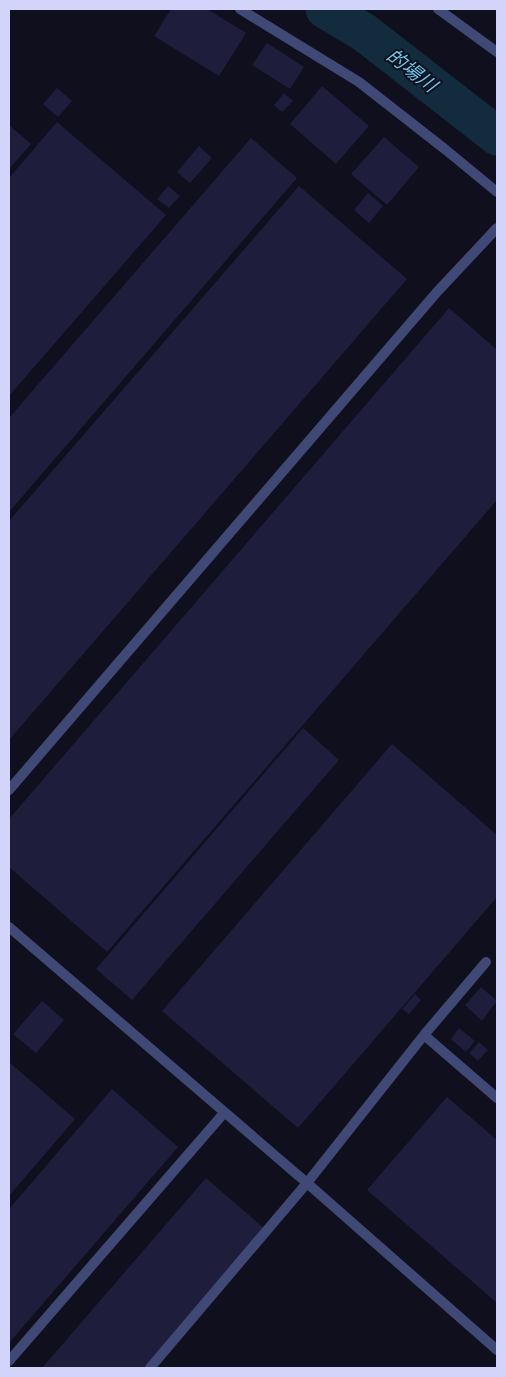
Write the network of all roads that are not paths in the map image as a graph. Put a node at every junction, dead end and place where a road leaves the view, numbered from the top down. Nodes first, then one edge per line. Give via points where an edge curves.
1 (240, 9) edge
2 (438, 9) edge
3 (457, 9) edge
4 (450, 17) junction
5 (497, 52) edge
6 (497, 192) edge
7 (497, 228) edge
8 (9, 790) edge
9 (9, 927) edge
10 (486, 962) dead end
11 (424, 1035) junction
12 (497, 1098) edge
13 (224, 1113) junction
14 (308, 1183) junction
15 (497, 1350) edge
16 (9, 1361) edge
17 (150, 1368) edge

1 - 6 street via 358,82
2 - 4 street
3 - 4 street
4 - 5 street
7 - 8 street via 437,292
9 - 13 street
10 - 11 street
11 - 12 street
11 - 14 street
13 - 14 street
13 - 16 street
14 - 15 street
14 - 17 street

